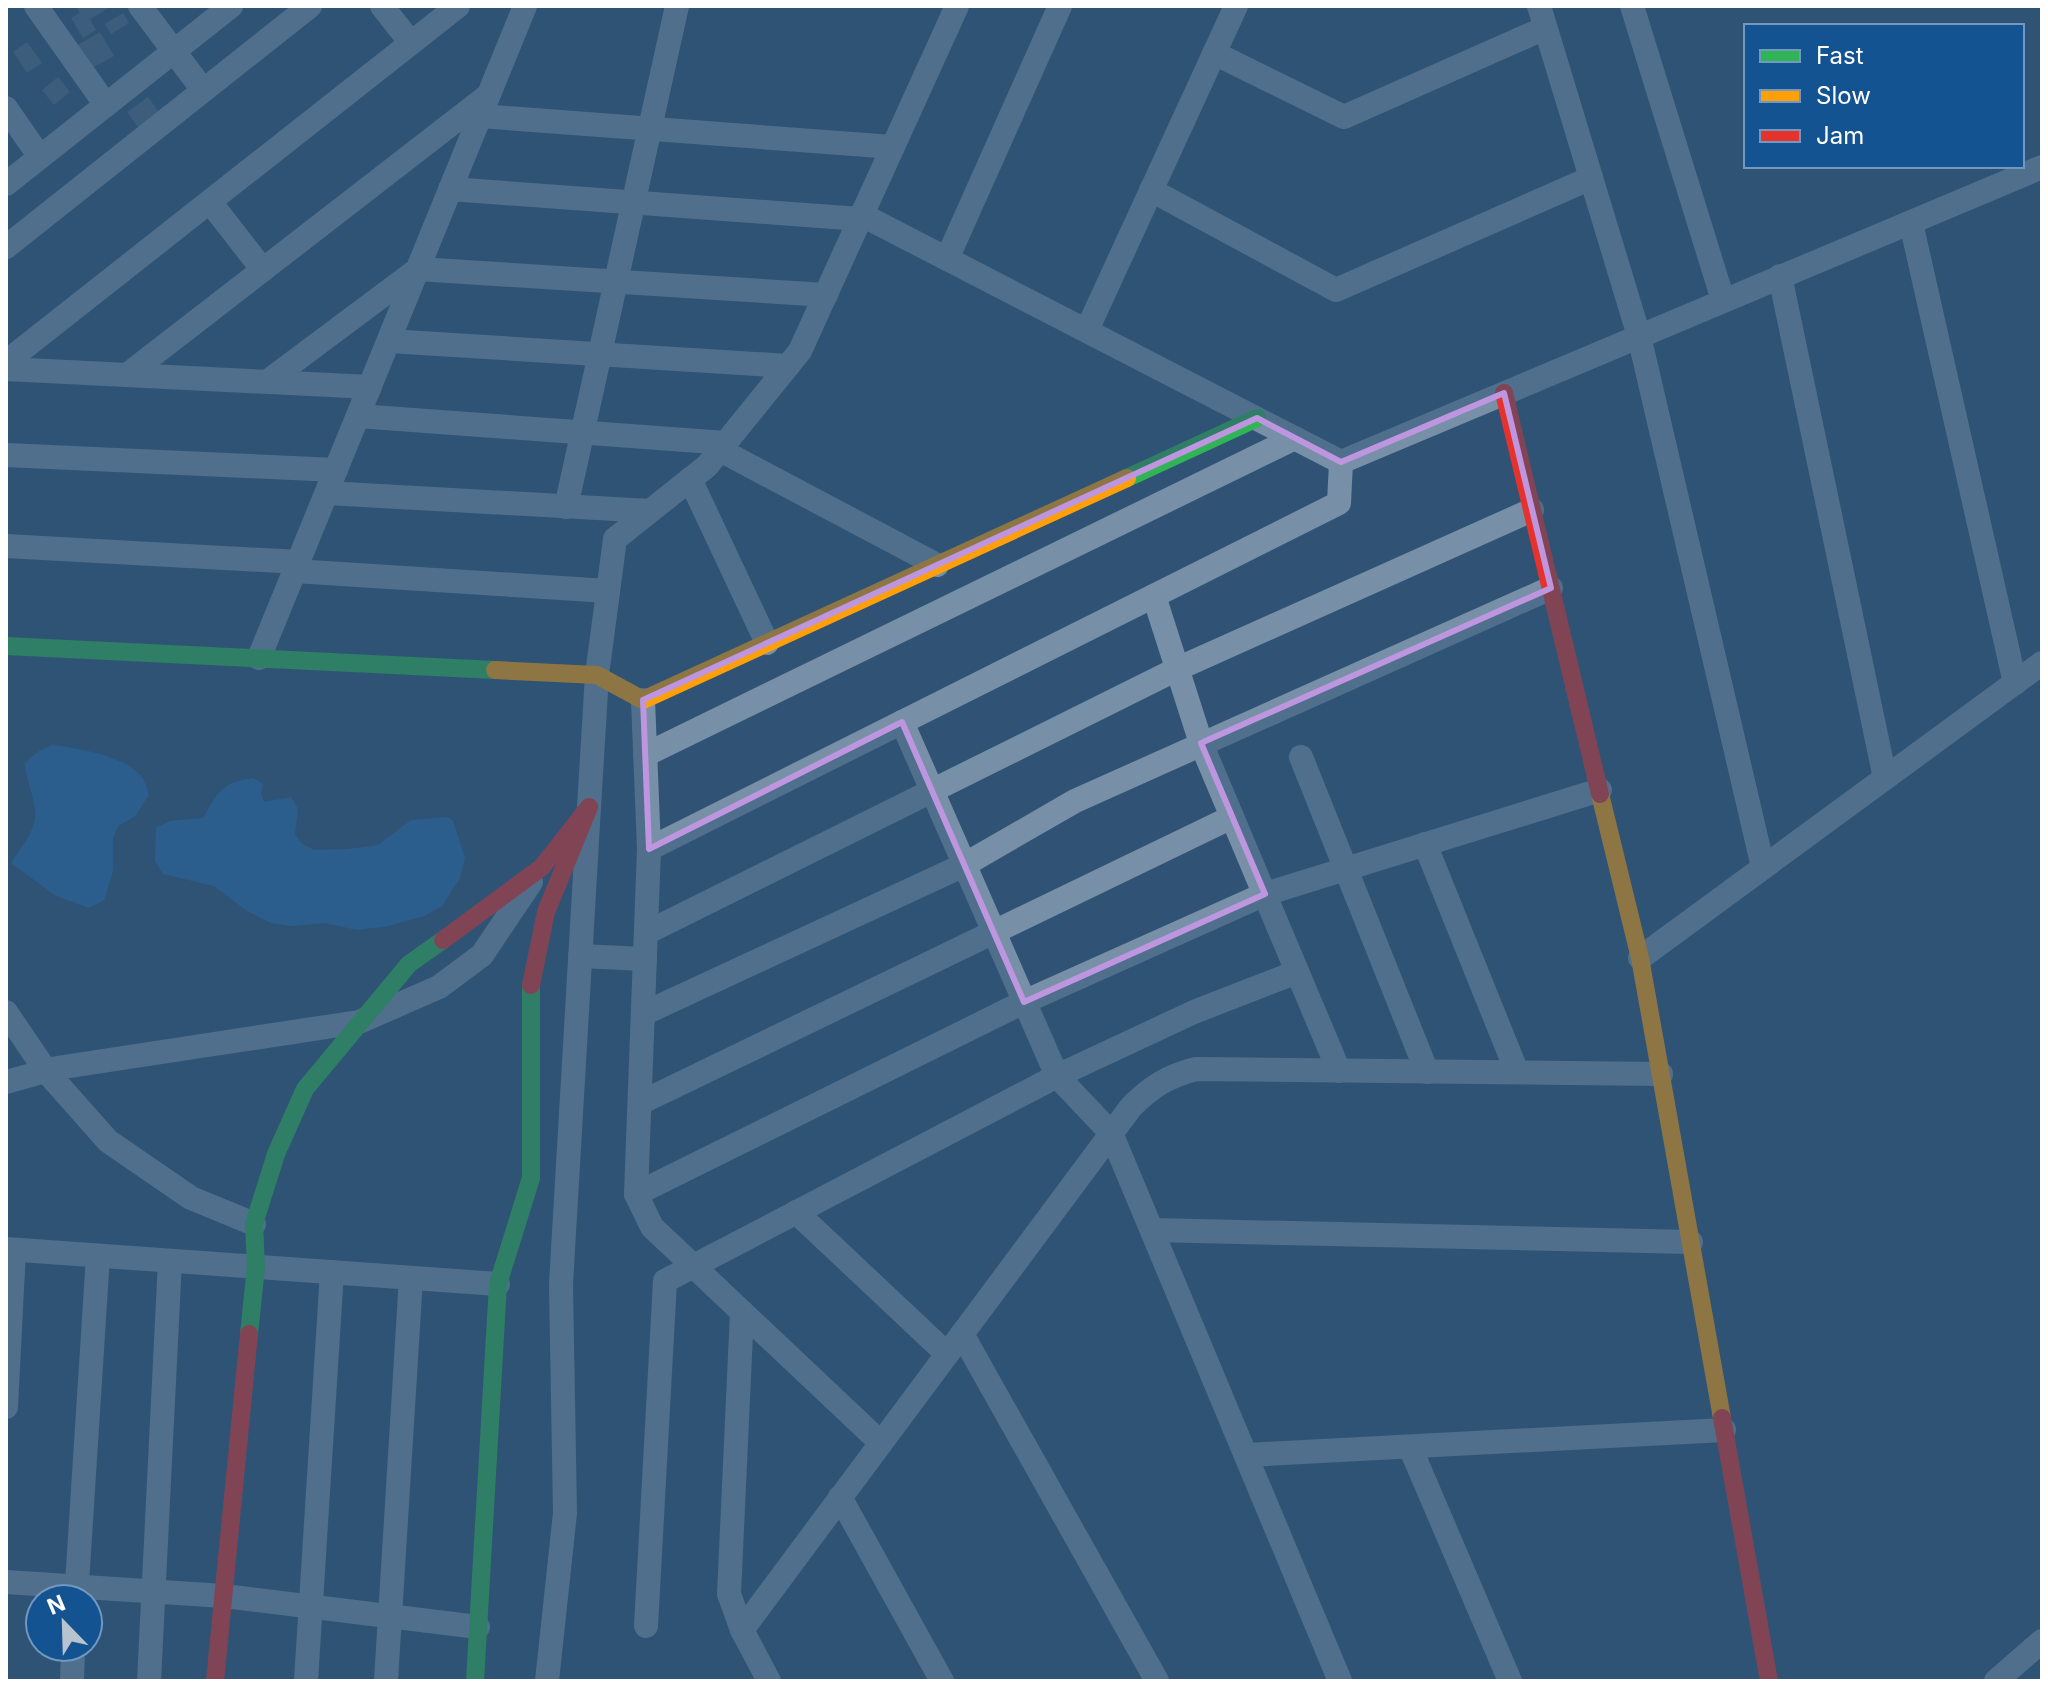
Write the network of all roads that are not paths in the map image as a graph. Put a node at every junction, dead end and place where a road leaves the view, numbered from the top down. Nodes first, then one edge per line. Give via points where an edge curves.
1 (36, 6) edge
2 (140, 6) edge
3 (231, 6) edge
4 (310, 6) edge
5 (382, 6) edge
6 (458, 6) edge
7 (525, 6) edge
8 (677, 6) edge
9 (957, 6) edge
10 (1060, 6) edge
11 (1236, 6) edge
12 (1632, 6) edge
13 (1542, 17) edge
14 (411, 43) junction
15 (174, 51) junction
16 (1214, 53) junction
17 (203, 90) junction
18 (106, 105) junction
19 (484, 106) junction
20 (6, 108) edge
21 (650, 128) junction
22 (893, 147) junction
23 (40, 157) junction
24 (2042, 167) edge
25 (1591, 178) junction
26 (6, 184) edge
27 (450, 189) junction
28 (1151, 190) junction
29 (210, 202) junction
30 (634, 202) junction
31 (861, 217) junction
32 (1911, 223) junction
33 (6, 247) edge
34 (947, 259) junction
35 (418, 269) junction
36 (263, 270) junction
37 (1780, 276) junction
38 (616, 282) junction
39 (826, 295) junction
40 (1723, 300) junction
41 (1087, 330) junction
42 (1639, 336) junction
43 (389, 341) junction
44 (600, 354) junction
45 (6, 362) edge
46 (788, 366) junction
47 (6, 369) edge
48 (127, 375) junction
49 (268, 381) junction
50 (370, 387) junction
51 (1504, 393) junction
52 (358, 416) junction
53 (1257, 418) junction
54 (582, 432) junction
55 (1295, 438) junction
56 (723, 446) junction
57 (6, 455) edge
58 (1341, 462) junction
59 (336, 470) junction
60 (690, 479) junction
61 (327, 493) junction
62 (566, 507) junction
63 (1532, 510) junction
64 (650, 511) junction
65 (6, 546) edge
66 (937, 565) junction
67 (297, 566) junction
68 (1551, 588) junction
69 (608, 591) junction
70 (1154, 596) junction
71 (767, 643) junction
72 (6, 646) edge
73 (259, 658) junction
74 (2042, 663) edge
75 (1177, 669) junction
76 (597, 675) junction
77 (2015, 683) junction
78 (643, 700) junction
79 (902, 722) junction
80 (1201, 743) junction
81 (645, 755) junction
82 (1301, 757) dead end
83 (1885, 778) junction
84 (1600, 790) junction
85 (932, 793) junction
86 (589, 807) junction
87 (1232, 817) junction
88 (1425, 844) junction
89 (649, 849) junction
90 (964, 865) junction
91 (542, 867) junction
92 (1763, 867) junction
93 (1345, 870) junction
94 (1265, 894) junction
95 (994, 932) junction
96 (646, 933) junction
97 (580, 956) junction
98 (1640, 958) junction
99 (645, 959) junction
100 (1297, 972) junction
101 (1024, 1002) junction
102 (6, 1012) edge
103 (643, 1014) junction
104 (359, 1022) junction
105 (46, 1071) junction
106 (1339, 1071) junction
107 (1427, 1072) junction
108 (1517, 1072) junction
109 (1661, 1074) junction
110 (1057, 1076) junction
111 (6, 1082) edge
112 (640, 1103) junction
113 (1111, 1133) junction
114 (636, 1194) junction
115 (796, 1212) junction
116 (254, 1224) junction
117 (1152, 1230) junction
118 (1691, 1242) junction
119 (10, 1249) edge
120 (98, 1256) junction
121 (170, 1261) junction
122 (693, 1266) junction
123 (256, 1267) junction
124 (332, 1272) junction
125 (411, 1278) junction
126 (498, 1284) junction
127 (742, 1312) junction
128 (962, 1334) junction
129 (947, 1354) junction
130 (6, 1407) edge
131 (1724, 1430) junction
132 (881, 1443) junction
133 (1410, 1447) junction
134 (1246, 1455) junction
135 (840, 1497) junction
136 (77, 1583) edge
137 (154, 1592) junction
138 (104, 1593) edge
139 (224, 1596) junction
140 (311, 1607) junction
141 (390, 1616) junction
142 (646, 1626) dead end
143 (478, 1627) junction
144 (742, 1630) junction
145 (2042, 1641) edge
146 (149, 1681) edge
147 (215, 1681) edge
148 (306, 1681) edge
149 (386, 1681) edge
150 (475, 1681) edge
151 (547, 1681) edge
152 (769, 1681) edge
153 (942, 1681) edge
154 (1157, 1681) edge
155 (1340, 1681) edge
156 (1510, 1681) edge
157 (1769, 1681) edge
158 (1996, 1681) edge

1 - 18 street
2 - 15 street
3 - 15 street
4 - 17 street
5 - 14 street
6 - 14 street
7 - 19 street
8 - 21 street
9 - 22 street
10 - 34 street
11 - 16 street
12 - 40 street
13 - 16 street via 1344,117
13 - 25 street
14 - 29 street
15 - 17 street
15 - 18 street
16 - 28 street
17 - 33 street
18 - 23 street
19 - 21 street
19 - 27 street
19 - 36 street
20 - 23 street
21 - 22 street
21 - 30 street
22 - 31 street
23 - 26 street
24 - 32 street
25 - 28 street via 1336,290
25 - 42 street
27 - 30 street
27 - 35 street
28 - 41 street
29 - 36 street
29 - 45 street
30 - 31 street
30 - 38 street
31 - 34 street
31 - 39 street
32 - 37 street
32 - 77 street
34 - 41 street
35 - 38 street
35 - 43 street
35 - 49 street
36 - 48 street
37 - 40 street
37 - 83 street
38 - 39 street
38 - 44 street
39 - 46 street
40 - 42 street
41 - 53 street
42 - 51 street
42 - 92 street
43 - 44 street
43 - 50 street
44 - 46 street
44 - 54 street
46 - 56 street
47 - 48 street
48 - 49 street
49 - 50 street
50 - 52 street
51 - 58 street
51 - 63 street
52 - 54 street
52 - 59 street
53 - 55 street
53 - 66 street
54 - 56 street
54 - 62 street
55 - 58 street
55 - 81 street
56 - 60 street
56 - 66 street
57 - 59 street
58 - 70 street via 1339,503
59 - 61 street
60 - 64 street
60 - 71 street
61 - 62 street
61 - 67 street
62 - 64 street
63 - 68 street
63 - 75 street
64 - 69 street via 615,539
65 - 67 street
66 - 71 street
67 - 69 street
67 - 73 street
68 - 80 street
68 - 84 street
69 - 76 street
70 - 75 street
70 - 79 street
71 - 78 street
72 - 73 street
73 - 76 street
74 - 77 street
75 - 80 street
75 - 85 street
76 - 78 street
76 - 86 street
77 - 83 street
78 - 81 street
79 - 85 street
79 - 89 street
80 - 87 street
80 - 90 street via 1075,801
81 - 89 street
82 - 93 street
83 - 92 street
84 - 88 street
84 - 98 street
85 - 90 street
85 - 96 street
86 - 91 street
86 - 97 street
86 - 126 street via 546,912 529,992 531,1178
87 - 94 street
87 - 95 street
88 - 93 street
88 - 108 street
89 - 96 street
90 - 95 street
90 - 103 street
91 - 104 street via 409,964
91 - 104 street via 482,955 439,987
92 - 98 street
93 - 94 street
93 - 107 street
94 - 100 street
94 - 101 street
95 - 101 street
95 - 112 street
96 - 99 street
97 - 99 street
97 - 151 street via 561,1284 565,1513
98 - 109 street
99 - 103 street
100 - 106 street
100 - 110 street via 1194,1012
101 - 110 street
101 - 114 street
102 - 105 street
103 - 112 street
104 - 105 street
104 - 116 street via 305,1089 276,1154
105 - 111 street
105 - 116 street via 108,1141 191,1198
106 - 107 street
106 - 113 street via 1196,1069 1172,1075 1150,1088
107 - 108 street
108 - 109 street
109 - 118 street
110 - 113 street
110 - 115 street
112 - 114 street
113 - 117 street
113 - 128 street
114 - 122 street via 652,1227
115 - 122 street
115 - 129 street
116 - 123 street
117 - 118 street
117 - 134 street
118 - 131 street
119 - 120 street
119 - 130 street
120 - 121 street
120 - 136 street
121 - 123 street
121 - 137 street
122 - 127 street
122 - 142 street via 665,1281
123 - 124 street
123 - 139 street
124 - 125 street
124 - 140 street
125 - 126 street
125 - 141 street
126 - 143 street
127 - 132 street
127 - 144 street via 729,1594
128 - 129 street
128 - 154 street
129 - 132 street
131 - 133 street
131 - 157 street
132 - 135 street
133 - 134 street
133 - 156 street
134 - 155 street
135 - 144 street
135 - 153 street
137 - 138 street
137 - 139 street
137 - 146 street
139 - 140 street
139 - 147 street
140 - 141 street
140 - 148 street
141 - 143 street
141 - 149 street
143 - 150 street
144 - 152 street
145 - 158 street

